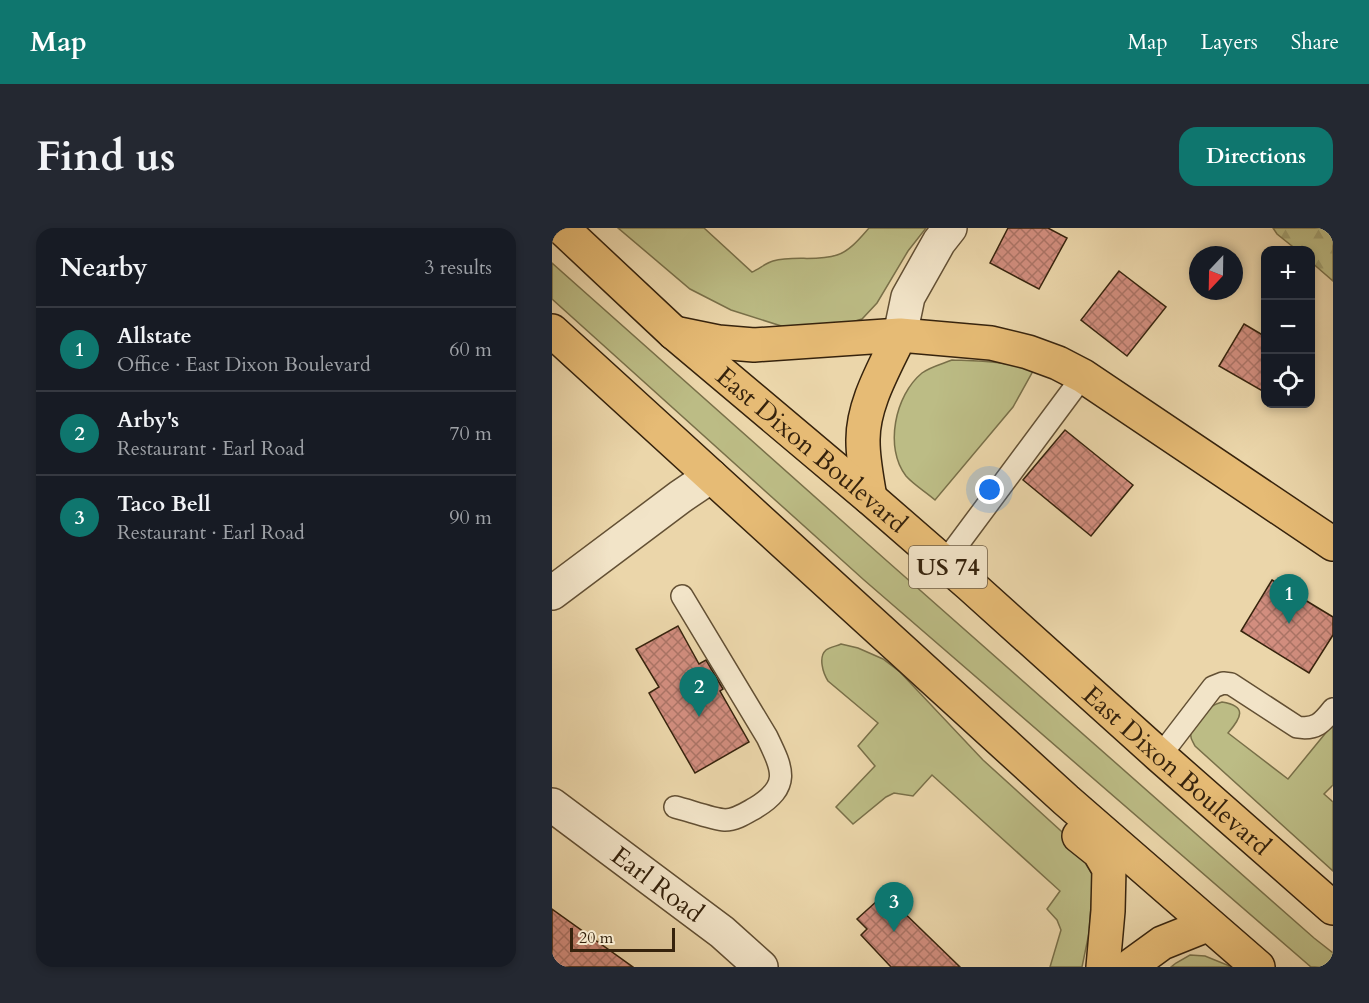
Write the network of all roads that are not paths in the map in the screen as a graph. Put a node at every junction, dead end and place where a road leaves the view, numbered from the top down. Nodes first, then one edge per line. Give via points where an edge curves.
1 (562, 228) edge
2 (950, 228) edge
3 (552, 330) edge
4 (674, 333) junction
5 (900, 335) junction
6 (1083, 376) junction
7 (711, 476) junction
8 (870, 498) junction
9 (1333, 544) edge
10 (944, 563) junction
11 (552, 593) edge
12 (682, 596) dead end
13 (1333, 709) edge
14 (1160, 756) junction
15 (1066, 800) junction
16 (552, 805) edge
17 (675, 807) dead end
18 (1333, 908) edge
19 (1207, 925) junction
20 (761, 967) edge
21 (1103, 967) edge
22 (1130, 967) edge
23 (1258, 967) edge

1 - 4 main road, East Dixon Boulevard / US 74
2 - 5 street via 908,297
3 - 7 main road
4 - 5 main road via 754,345
4 - 8 main road, East Dixon Boulevard / US 74
5 - 6 main road via 991,343 1028,352
5 - 8 main road via 870,403 863,433
6 - 9 main road
6 - 10 lane
7 - 11 street
7 - 15 main road
8 - 10 main road, East Dixon Boulevard / US 74
10 - 14 main road, East Dixon Boulevard / US 74
12 - 17 lane via 767,737 781,775 770,799 733,819
13 - 14 lane via 1317,726 1297,727 1231,684 1223,683 1213,687
14 - 18 main road, East Dixon Boulevard / US 74
15 - 19 main road
15 - 21 main road via 1064,815 1069,825 1099,852 1109,869
16 - 20 street, Earl Road via 722,932
19 - 22 main road via 1162,943
19 - 23 main road

